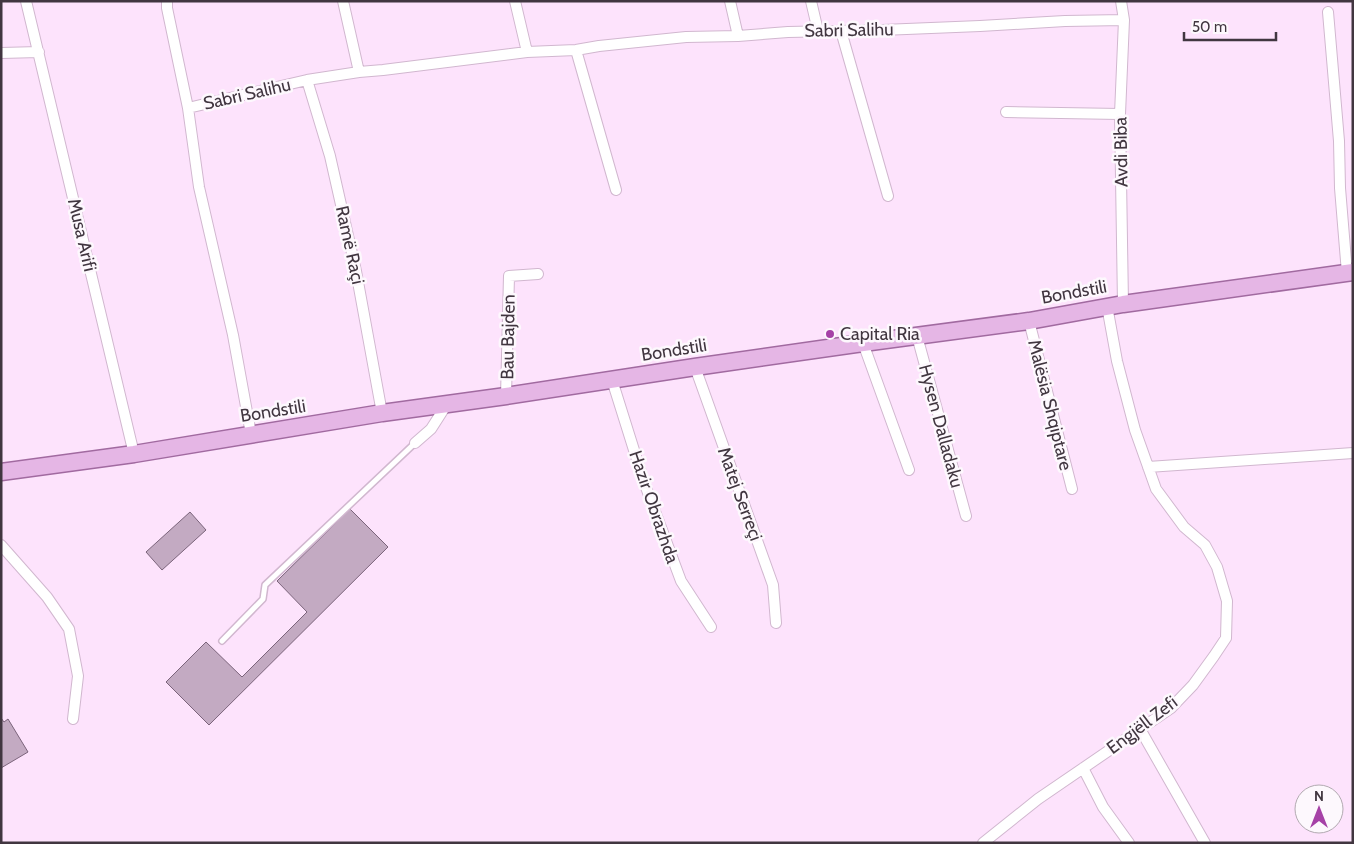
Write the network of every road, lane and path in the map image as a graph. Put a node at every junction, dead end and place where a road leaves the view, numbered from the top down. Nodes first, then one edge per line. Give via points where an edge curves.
1 (26, 1) edge
2 (167, 1) edge
3 (343, 1) edge
4 (515, 1) edge
5 (730, 1) edge
6 (811, 1) edge
7 (1121, 1) edge
8 (1328, 12) dead end
9 (1124, 20) junction
10 (818, 31) junction
11 (842, 31) junction
12 (738, 36) junction
13 (576, 50) junction
14 (39, 52) junction
15 (527, 52) junction
16 (1, 54) edge
17 (358, 72) junction
18 (307, 80) junction
19 (188, 108) junction
20 (1006, 112) dead end
21 (1120, 114) junction
22 (616, 190) dead end
23 (888, 196) dead end
24 (1350, 272) edge
25 (538, 274) dead end
26 (1115, 305) junction
27 (1029, 321) junction
28 (917, 336) junction
29 (863, 343) junction
30 (695, 367) junction
31 (612, 380) junction
32 (506, 396) junction
33 (447, 404) junction
34 (382, 413) junction
35 (251, 434) junction
36 (416, 443) joint
37 (1353, 453) edge
38 (134, 454) junction
39 (1148, 467) junction
40 (2, 468) edge
41 (909, 470) dead end
42 (1072, 489) dead end
43 (966, 516) dead end
44 (1, 545) edge
45 (776, 623) dead end
46 (711, 627) dead end
47 (222, 641) dead end
48 (74, 719) dead end
49 (1140, 729) junction
50 (1083, 768) junction
51 (983, 843) edge
52 (1129, 843) edge
53 (1205, 843) edge

1 - 14 street, Musa Arifi
2 - 19 street
3 - 17 street
4 - 15 street
5 - 12 street
6 - 10 street
7 - 9 street, Avdi Biba
8 - 24 street via 1340,188
9 - 11 street, Sabri Salihu
9 - 21 street, Avdi Biba
10 - 11 street, Sabri Salihu
10 - 12 street, Sabri Salihu
11 - 23 street
12 - 13 street, Sabri Salihu via 686,37
13 - 15 street, Sabri Salihu
13 - 22 street
14 - 16 street
14 - 38 street, Musa Arifi
15 - 17 street, Sabri Salihu
17 - 18 street, Sabri Salihu
18 - 19 street, Sabri Salihu
18 - 34 street, Ramë Raçi via 330,156 356,271
19 - 35 street, Sabri Salihu via 199,187 233,335
20 - 21 street
21 - 26 street, Avdi Biba
24 - 26 main road, Bondstili
25 - 32 street, Bau Bajden via 509,276
26 - 27 main road, Bondstili
26 - 39 street, Engjëll Zefi via 1117,361
27 - 28 main road, Bondstili
27 - 42 street, Malësia Shqiptare
28 - 29 main road, Bondstili
28 - 43 street, Hysen Dalladaku
29 - 30 main road, Bondstili
29 - 41 street
30 - 31 main road, Bondstili
30 - 45 street, Matej Serreçi via 773,585
31 - 32 main road, Bondstili
31 - 46 street, Hazir Obrazhda via 644,482 681,581
32 - 33 main road, Bondstili
33 - 34 main road, Bondstili
33 - 36 street via 431,429
34 - 35 main road, Bondstili
35 - 38 main road, Bondstili
36 - 47 lane via 265,585 263,599
37 - 39 street
38 - 40 main road, Bondstili
39 - 49 street, Engjëll Zefi via 1156,489 1184,527 1205,545 1217,567 1227,601 1226,638 1193,685 1171,708
44 - 48 street via 47,597 69,629 78,676
49 - 50 street, Engjëll Zefi
49 - 53 street
50 - 51 street, Engjëll Zefi
50 - 52 street via 1103,808

